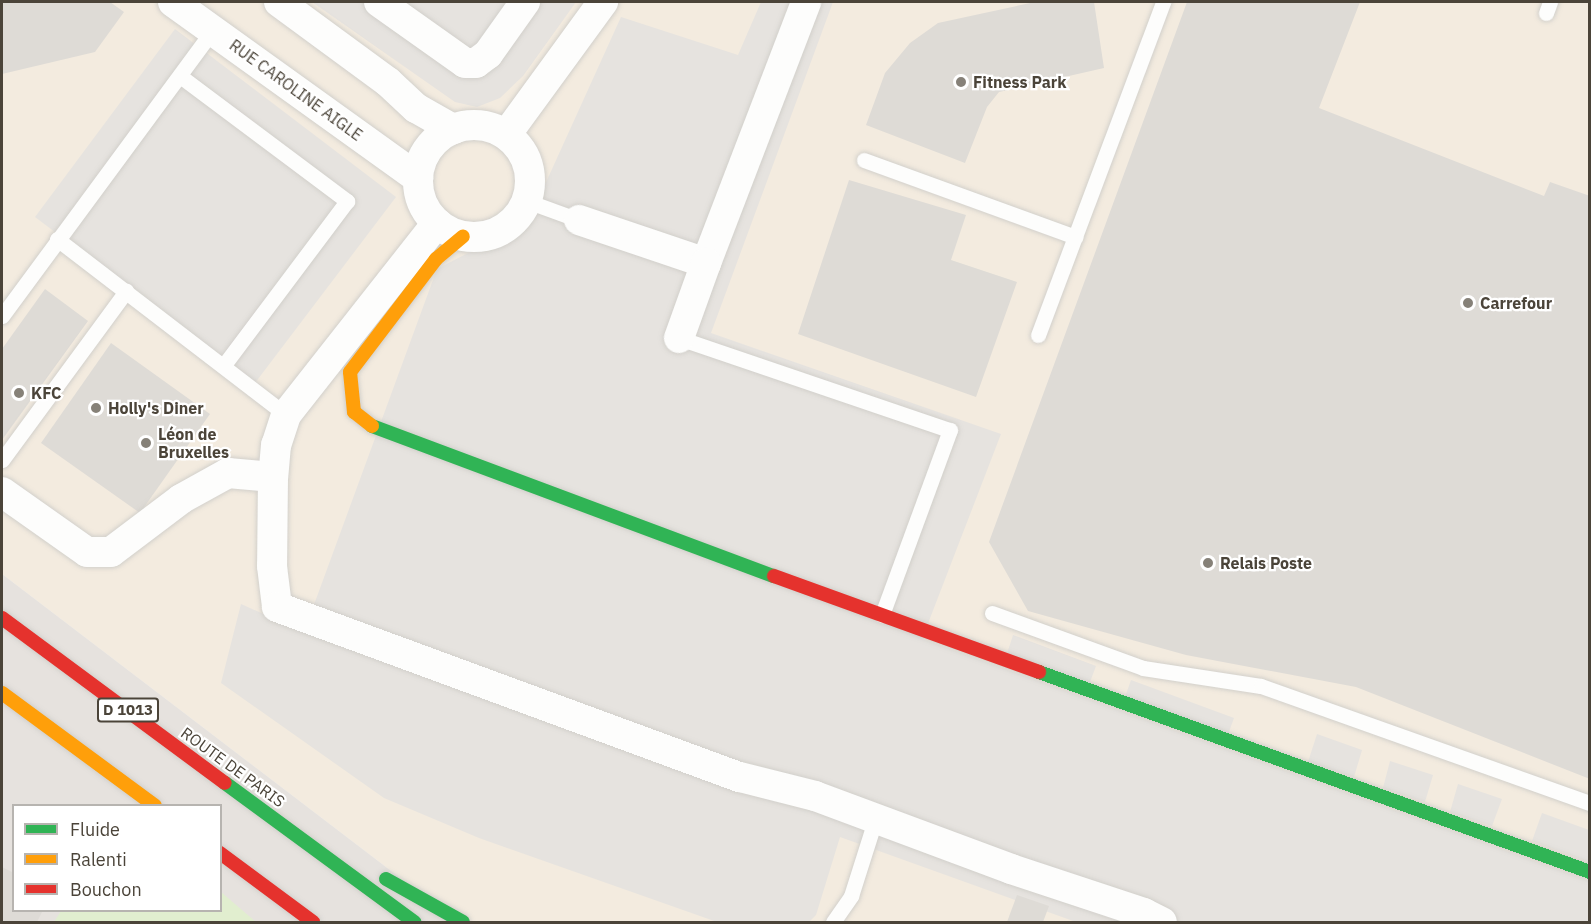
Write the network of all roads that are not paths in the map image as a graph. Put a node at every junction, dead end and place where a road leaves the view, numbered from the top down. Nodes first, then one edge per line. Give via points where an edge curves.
1 (173, 2) edge
2 (379, 2) edge
3 (525, 2) edge
4 (603, 2) edge
5 (806, 2) edge
6 (1163, 2) edge
7 (293, 7) edge
8 (213, 30) junction
9 (180, 76) junction
10 (453, 129) junction
11 (506, 135) junction
12 (864, 160) dead end
13 (418, 178) junction
14 (527, 201) junction
15 (579, 220) joint
16 (450, 230) junction
17 (1074, 237) junction
18 (57, 239) junction
19 (706, 263) junction
20 (126, 291) junction
21 (2, 316) edge
22 (1038, 335) dead end
23 (679, 338) joint
24 (224, 365) junction
25 (286, 415) junction
26 (2, 460) edge
27 (273, 477) junction
28 (2, 492) edge
29 (992, 613) dead end
30 (882, 615) junction
31 (2, 618) edge
32 (2, 693) edge
33 (255, 803) junction
34 (1590, 803) edge
35 (152, 804) edge
36 (876, 817) junction
37 (225, 857) edge
38 (1590, 873) edge
39 (1148, 919) edge
40 (289, 922) edge
41 (313, 922) edge
42 (414, 922) edge
43 (463, 922) edge
44 (833, 922) edge

1 - 8 street, RUE CAROLINE AIGLE
2 - 3 street via 465,63 476,63 488,54
4 - 11 street
5 - 19 street
6 - 17 lane
7 - 10 street via 416,108
8 - 9 lane
8 - 13 street, RUE CAROLINE AIGLE
9 - 18 lane
9 - 24 lane via 346,201
10 - 11 street via 471,124
10 - 13 street via 428,148
11 - 14 street via 520,148 528,165
12 - 17 lane
13 - 16 street via 419,195
14 - 15 lane
14 - 16 street via 517,218 486,236
15 - 19 street
16 - 25 street
16 - 30 street via 436,259 350,372 354,412 364,423 411,444
17 - 22 lane
18 - 20 lane
18 - 21 lane
19 - 23 street
20 - 24 lane
20 - 26 lane
23 - 30 lane via 950,430
24 - 25 lane
25 - 27 street via 276,445
27 - 28 street via 228,473 181,499 111,552 87,552
27 - 36 street via 272,566 276,607 740,777
29 - 34 lane via 1143,668 1261,686
30 - 38 street
31 - 33 street, ROUTE DE PARIS / D 1013
32 - 35 street
33 - 42 street, ROUTE DE PARIS / D 1013
33 - 43 street
36 - 39 street
36 - 44 lane via 851,896
37 - 40 street
37 - 41 street

